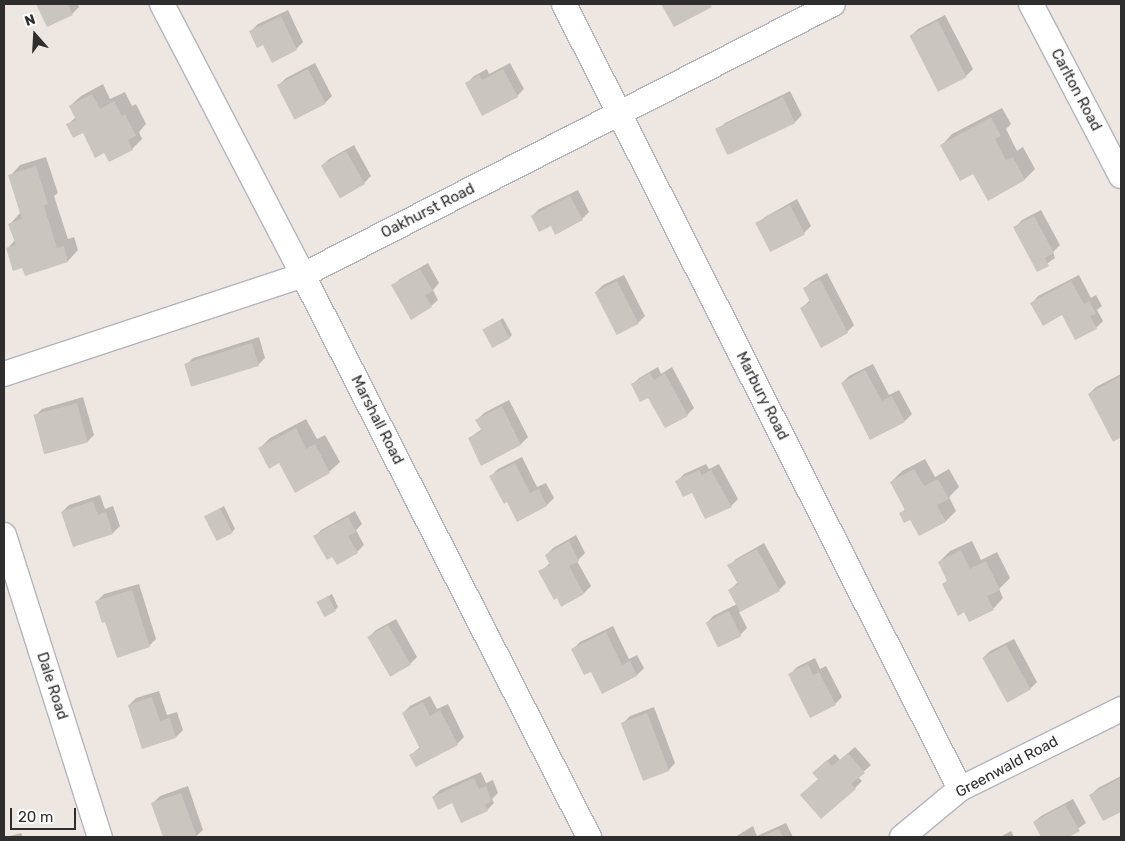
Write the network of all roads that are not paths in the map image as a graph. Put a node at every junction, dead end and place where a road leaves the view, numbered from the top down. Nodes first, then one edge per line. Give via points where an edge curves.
1 (162, 4) edge
2 (564, 4) edge
3 (833, 4) edge
4 (1031, 4) edge
5 (620, 114) junction
6 (1121, 176) edge
7 (304, 274) junction
8 (4, 374) edge
9 (4, 535) edge
10 (1121, 709) edge
11 (960, 789) junction
12 (100, 837) edge
13 (589, 837) edge
14 (902, 837) edge

1 - 7 street, Marshall Road
2 - 5 street, Marbury Road
3 - 5 street, Oakhurst Road
4 - 6 street, Carlton Road
5 - 7 street, Oakhurst Road
5 - 11 street, Marbury Road
7 - 8 street, Oakhurst Road
7 - 13 street, Marshall Road
9 - 12 street, Dale Road
10 - 11 street, Greenwald Road
11 - 14 street, Greenwald Road

